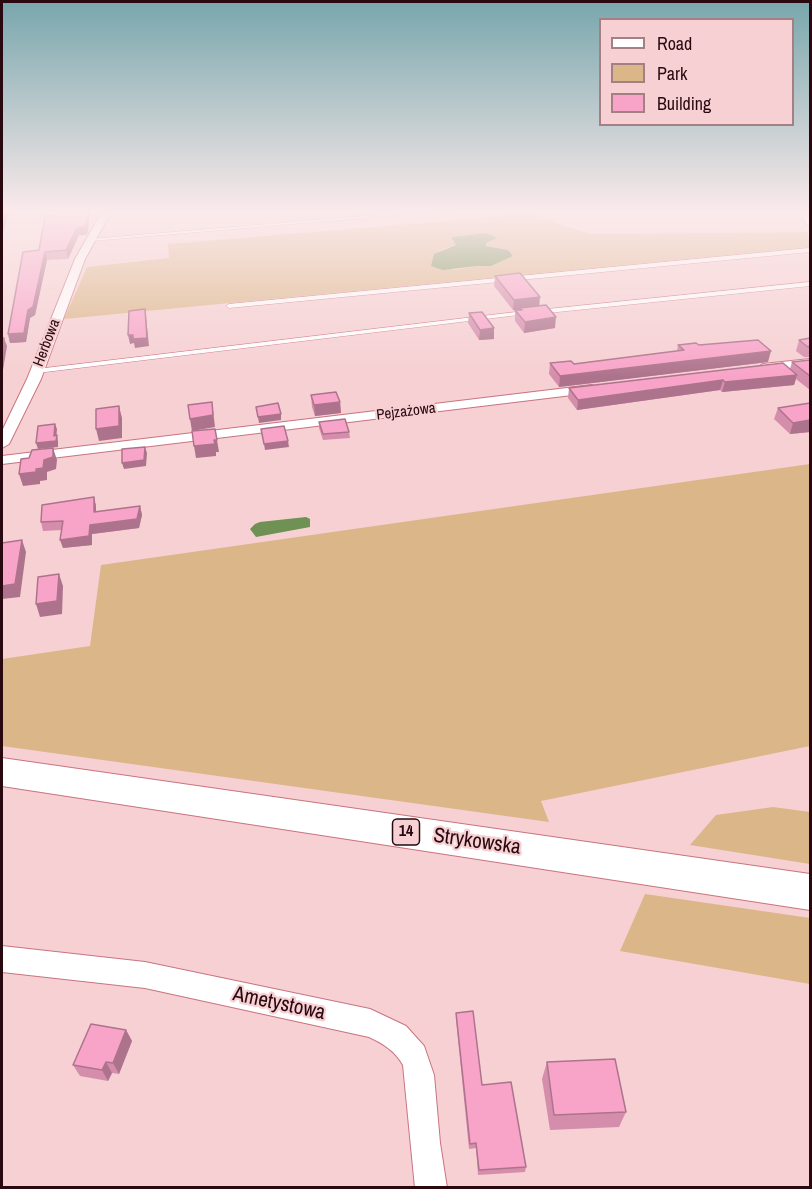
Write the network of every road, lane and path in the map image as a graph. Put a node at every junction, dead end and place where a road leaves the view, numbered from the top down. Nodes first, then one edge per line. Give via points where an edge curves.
1 (78, 265) edge
2 (649, 265) edge
3 (810, 284) edge
4 (229, 306) dead end
5 (810, 363) edge
6 (751, 370) edge
7 (37, 371) junction
8 (608, 387) edge
9 (2, 444) edge
10 (2, 460) edge
11 (2, 772) edge
12 (810, 892) edge
13 (2, 959) edge
14 (431, 1188) edge

1 - 7 street, Herbowa
2 - 4 lane
3 - 7 lane via 413,325
5 - 6 street
7 - 9 street, Herbowa
8 - 10 street, Pejzażowa
11 - 12 main road, Strykowska / 14
13 - 14 street, Ametystowa via 145,975 370,1023 390,1032 408,1047 417,1065

